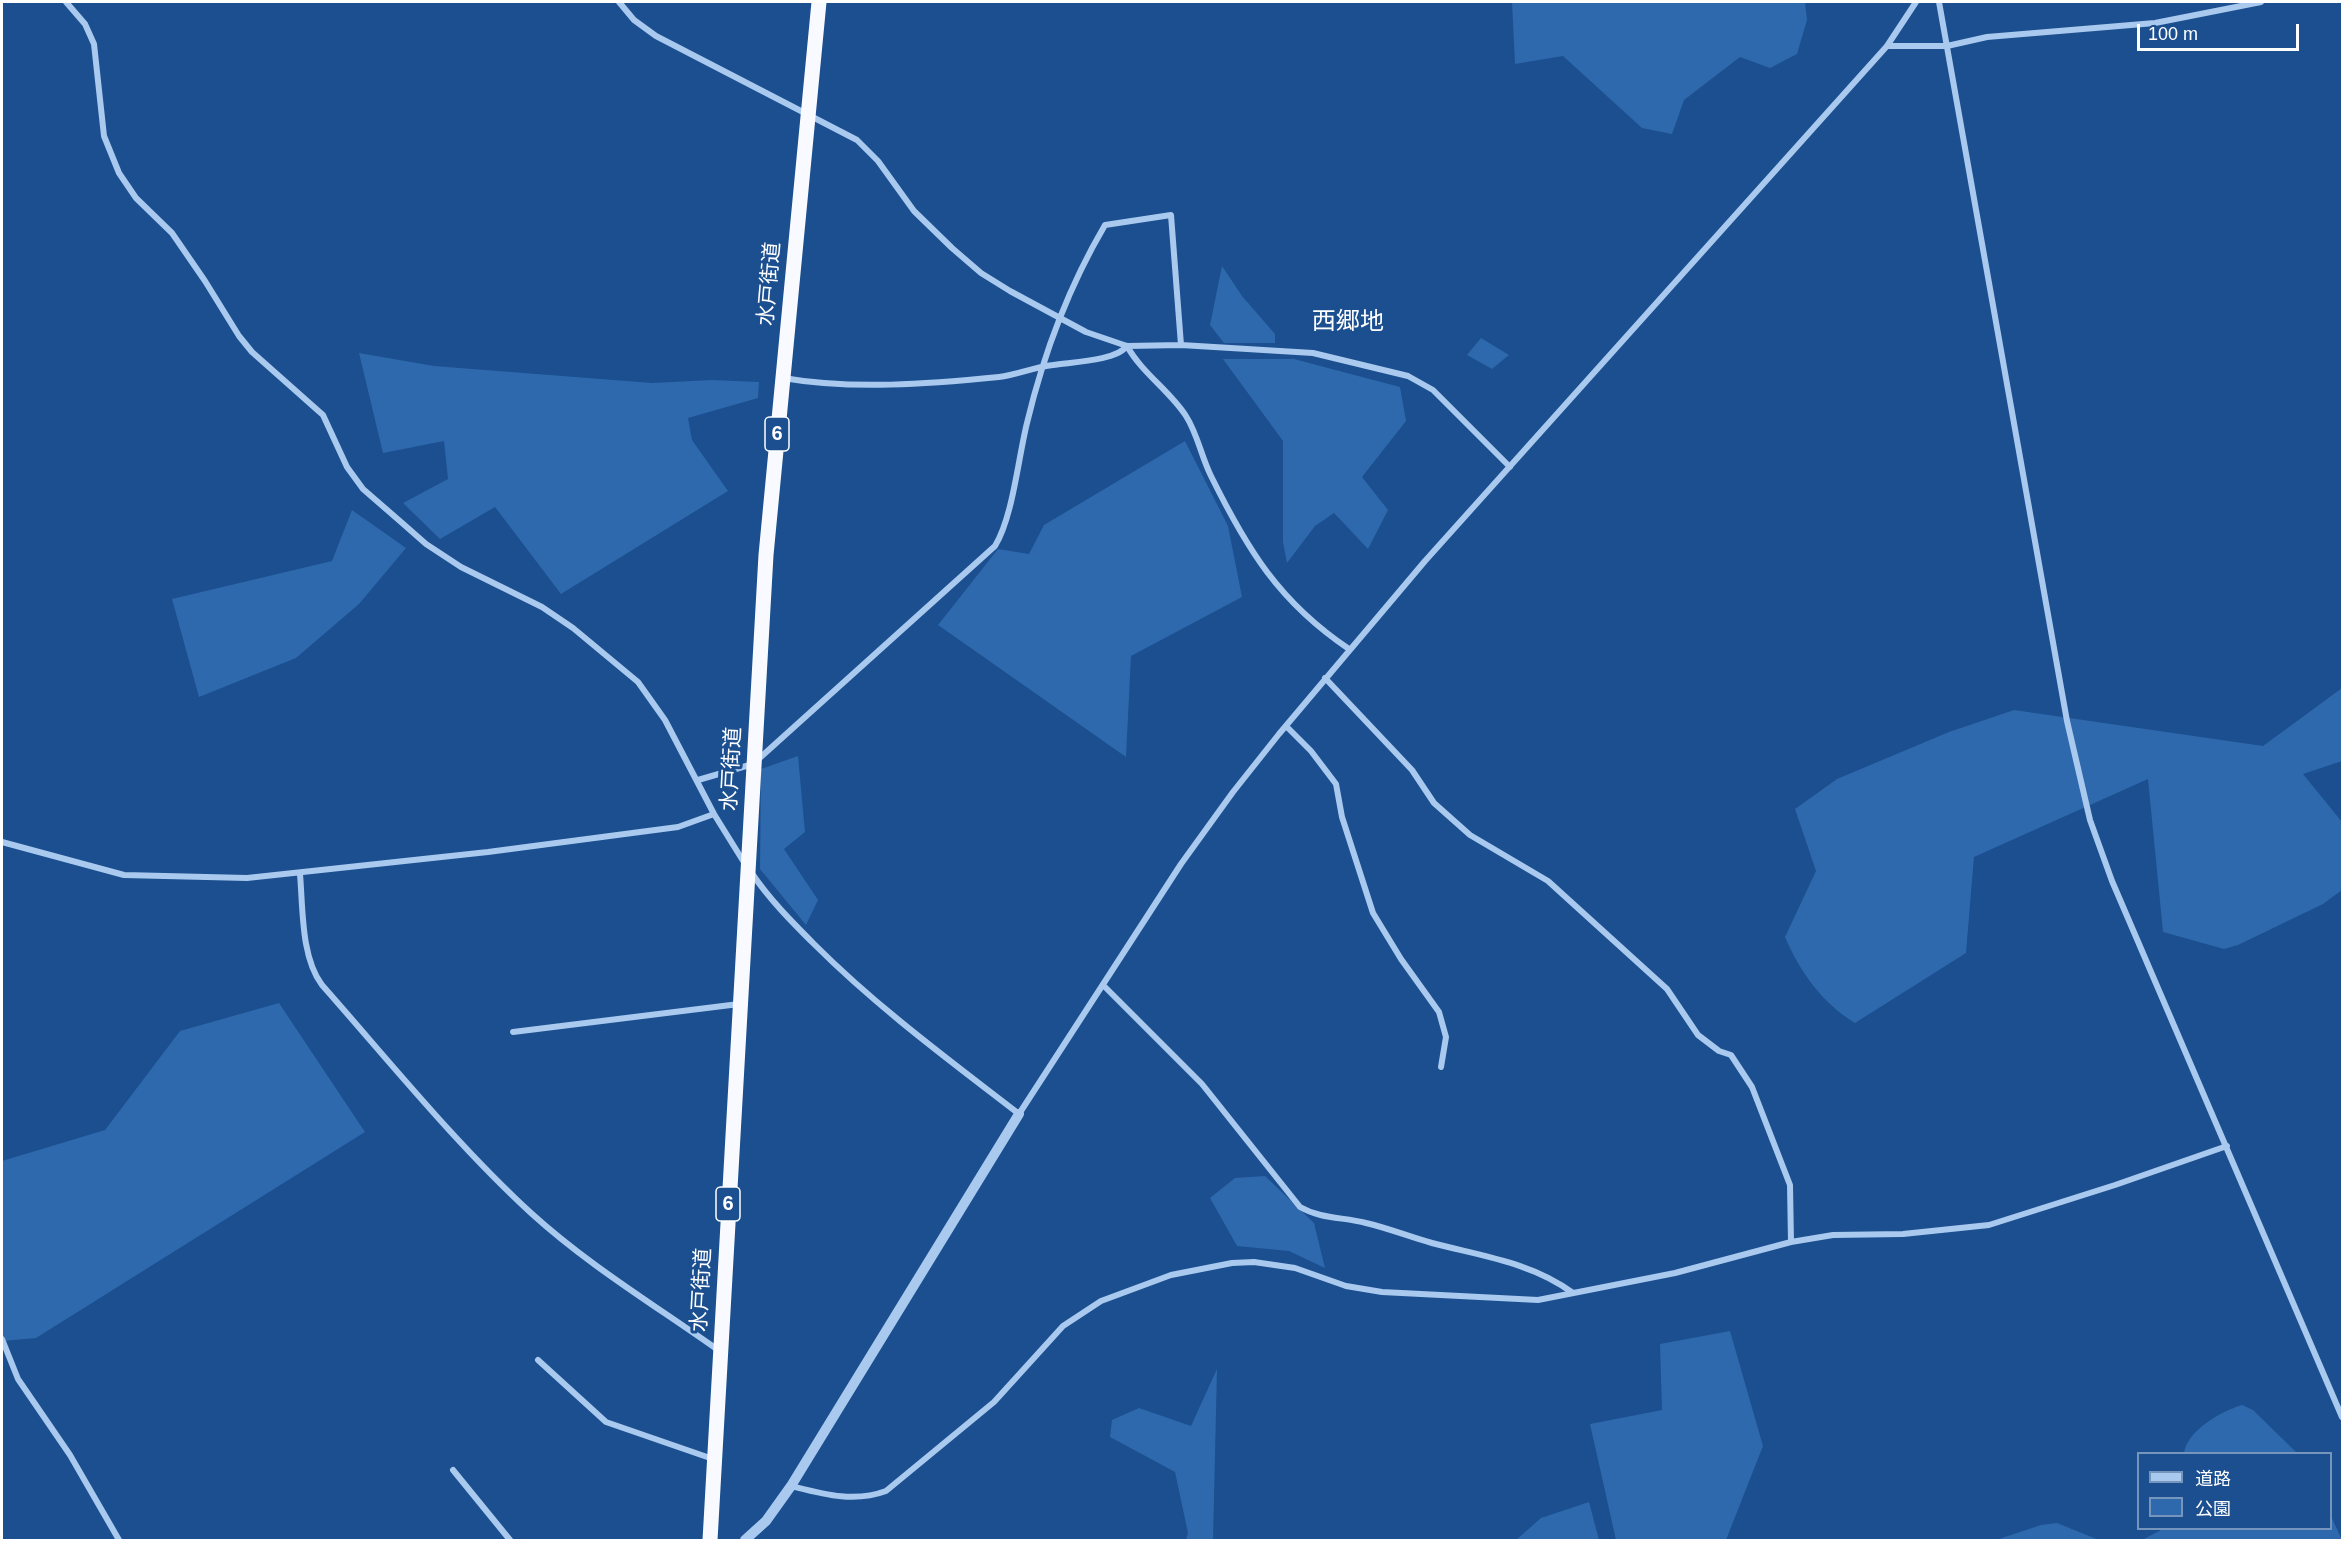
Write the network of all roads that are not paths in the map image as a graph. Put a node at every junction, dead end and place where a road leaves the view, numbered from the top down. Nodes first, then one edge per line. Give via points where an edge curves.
1 (66, 2) edge
2 (619, 2) edge
3 (819, 2) edge
4 (1916, 2) edge
5 (1939, 2) edge
6 (2261, 2) edge
7 (1887, 46) junction
8 (1947, 46) junction
9 (807, 114) junction
10 (1058, 318) junction
11 (1181, 345) junction
12 (1127, 346) junction
13 (1042, 366) junction
14 (782, 378) junction
15 (1510, 467) junction
16 (1349, 649) junction
17 (1325, 678) junction
18 (1286, 726) junction
19 (753, 764) junction
20 (698, 780) junction
21 (714, 814) junction
22 (2, 842) edge
23 (748, 868) junction
24 (300, 874) junction
25 (1103, 985) junction
26 (739, 1004) junction
27 (513, 1032) dead end
28 (1441, 1067) dead end
29 (1019, 1114) junction
30 (2227, 1146) junction
31 (1791, 1242) junction
32 (1573, 1293) junction
33 (2, 1339) edge
34 (720, 1351) junction
35 (538, 1360) dead end
36 (2343, 1417) edge
37 (714, 1459) junction
38 (453, 1470) dead end
39 (791, 1486) junction
40 (119, 1540) edge
41 (510, 1540) edge
42 (710, 1540) edge
43 (745, 1540) edge

1 - 20 street via 85,24 94,44 104,136 119,174 136,198 172,233 252,352 323,415 347,467 363,489 426,544 461,567 542,607 638,682 665,720
2 - 9 street via 634,20 656,36
3 - 9 highway, 水戸街道 / 6
4 - 7 street
5 - 8 street
6 - 8 street via 2155,23 1987,37
7 - 8 street
7 - 15 street
8 - 30 street via 2079,784 2112,882
9 - 10 street via 867,149 935,233 981,273
9 - 14 highway, 水戸街道 / 6
10 - 11 street via 1078,270 1105,225 1171,215
10 - 12 street via 1101,339
10 - 13 street
11 - 12 street
11 - 15 street via 1313,352 1408,376 1433,390
12 - 13 street via 1123,352 1110,356
12 - 16 street via 1185,414 1199,439 1210,474 1270,579
13 - 14 street via 1001,377 888,384
13 - 19 street via 1008,518 995,546
14 - 19 highway, 水戸街道 / 6
15 - 16 street
16 - 17 street
17 - 18 street
17 - 31 street via 1412,770 1441,809 1470,835 1548,881 1667,989 1698,1035 1731,1055 1752,1087 1790,1185
18 - 25 street via 1188,855
18 - 28 street via 1335,784 1373,913 1439,1012 1446,1037
19 - 20 street
19 - 23 highway, 水戸街道 / 6
20 - 21 street
21 - 23 street
21 - 24 street via 678,827
22 - 24 street via 142,877
23 - 26 highway, 水戸街道 / 6
23 - 29 street via 792,922 829,959 903,1025
24 - 34 street via 311,963 315,976 329,994 470,1152 532,1214 595,1264
25 - 29 street
25 - 32 street via 1202,1084 1300,1207 1318,1216 1354,1220 1430,1243 1495,1256
26 - 27 street
26 - 34 highway, 水戸街道 / 6
29 - 39 street
30 - 31 street via 1989,1225 1903,1234 1833,1235
30 - 36 street
31 - 32 street via 1675,1273
32 - 39 street via 1538,1300 1410,1295 1346,1286 1275,1263 1200,1268 1101,1300 1070,1321 1044,1344 994,1402 886,1491 852,1498
33 - 40 street via 18,1379 70,1455
34 - 37 highway, 水戸街道 / 6
35 - 37 street via 606,1422
37 - 42 highway, 水戸街道 / 6
38 - 41 street
39 - 43 street via 766,1521

